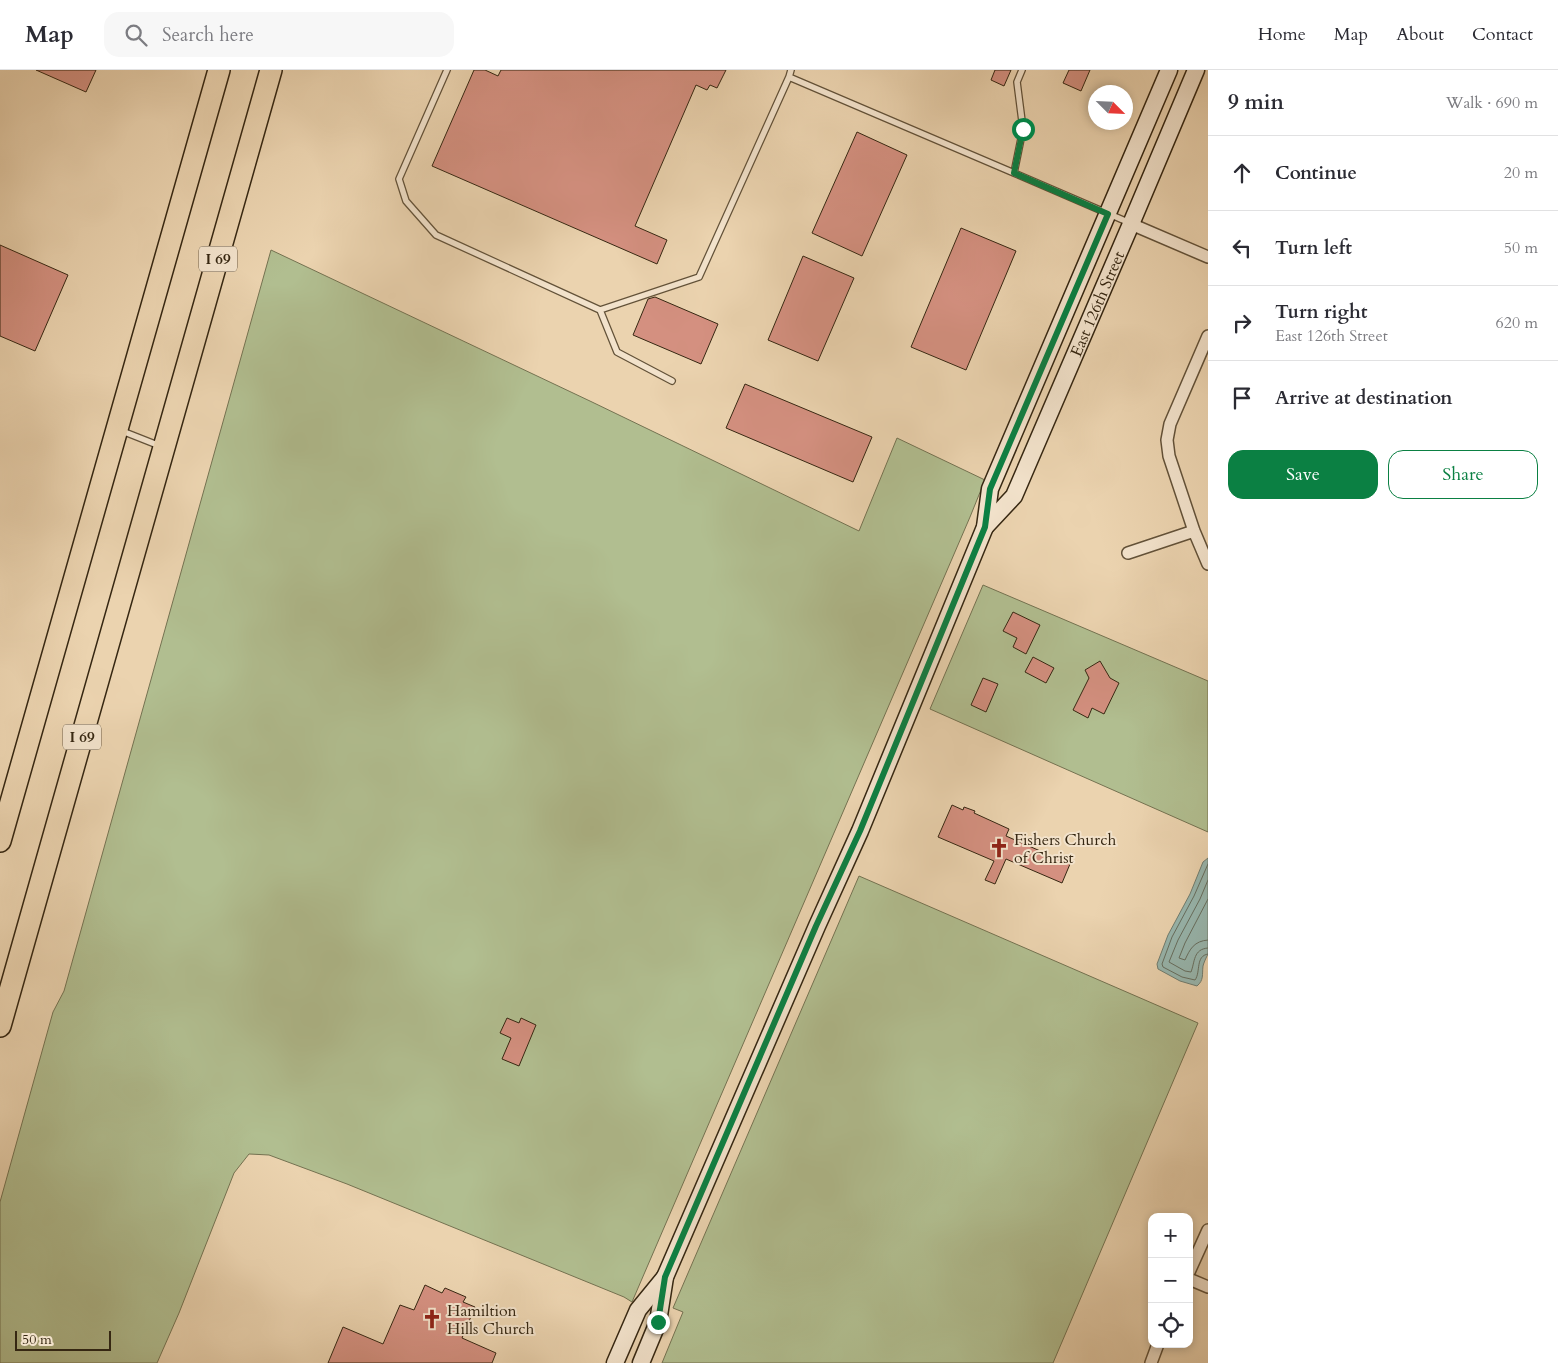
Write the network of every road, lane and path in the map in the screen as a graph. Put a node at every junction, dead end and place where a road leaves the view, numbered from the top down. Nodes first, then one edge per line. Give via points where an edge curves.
1 (219, 70) edge
2 (271, 70) edge
3 (447, 70) edge
4 (792, 70) edge
5 (1022, 70) edge
6 (1169, 70) edge
7 (1196, 70) edge
8 (788, 77) junction
9 (1014, 173) junction
10 (1108, 214) junction
11 (1132, 224) junction
12 (1208, 257) edge
13 (600, 310) junction
14 (1208, 336) edge
15 (672, 381) dead end
16 (117, 429) junction
17 (164, 447) junction
18 (985, 527) junction
19 (1194, 531) junction
20 (1128, 553) dead end
21 (1208, 564) edge
22 (0, 842) edge
23 (0, 1026) edge
24 (1208, 1230) edge
25 (1193, 1263) edge
26 (665, 1277) junction
27 (1193, 1281) edge
28 (1208, 1287) edge
29 (1157, 1348) edge
30 (615, 1363) edge
31 (641, 1363) edge
32 (1151, 1363) edge

1 - 16 highway
2 - 17 highway, I 69
3 - 13 lane via 399,179 406,201 436,235
4 - 8 lane
5 - 9 lane via 1017,82 1023,129
6 - 10 main road, East 126th Street
7 - 11 main road, East 126th Street
8 - 9 lane
8 - 13 lane via 699,277
9 - 10 lane
10 - 11 lane
10 - 18 main road, East 126th Street via 990,489
11 - 12 street
11 - 18 main road, East 126th Street via 1014,496
13 - 15 lane via 617,352
14 - 19 street via 1170,424 1167,440 1168,456
16 - 17 lane
16 - 22 highway
17 - 23 highway, I 69
18 - 26 main road, East 126th Street via 860,831
19 - 20 street
19 - 21 street
24 - 25 street
26 - 30 main road, East 126th Street via 638,1310
26 - 31 main road, East 126th Street via 658,1322
27 - 28 street
29 - 32 street

